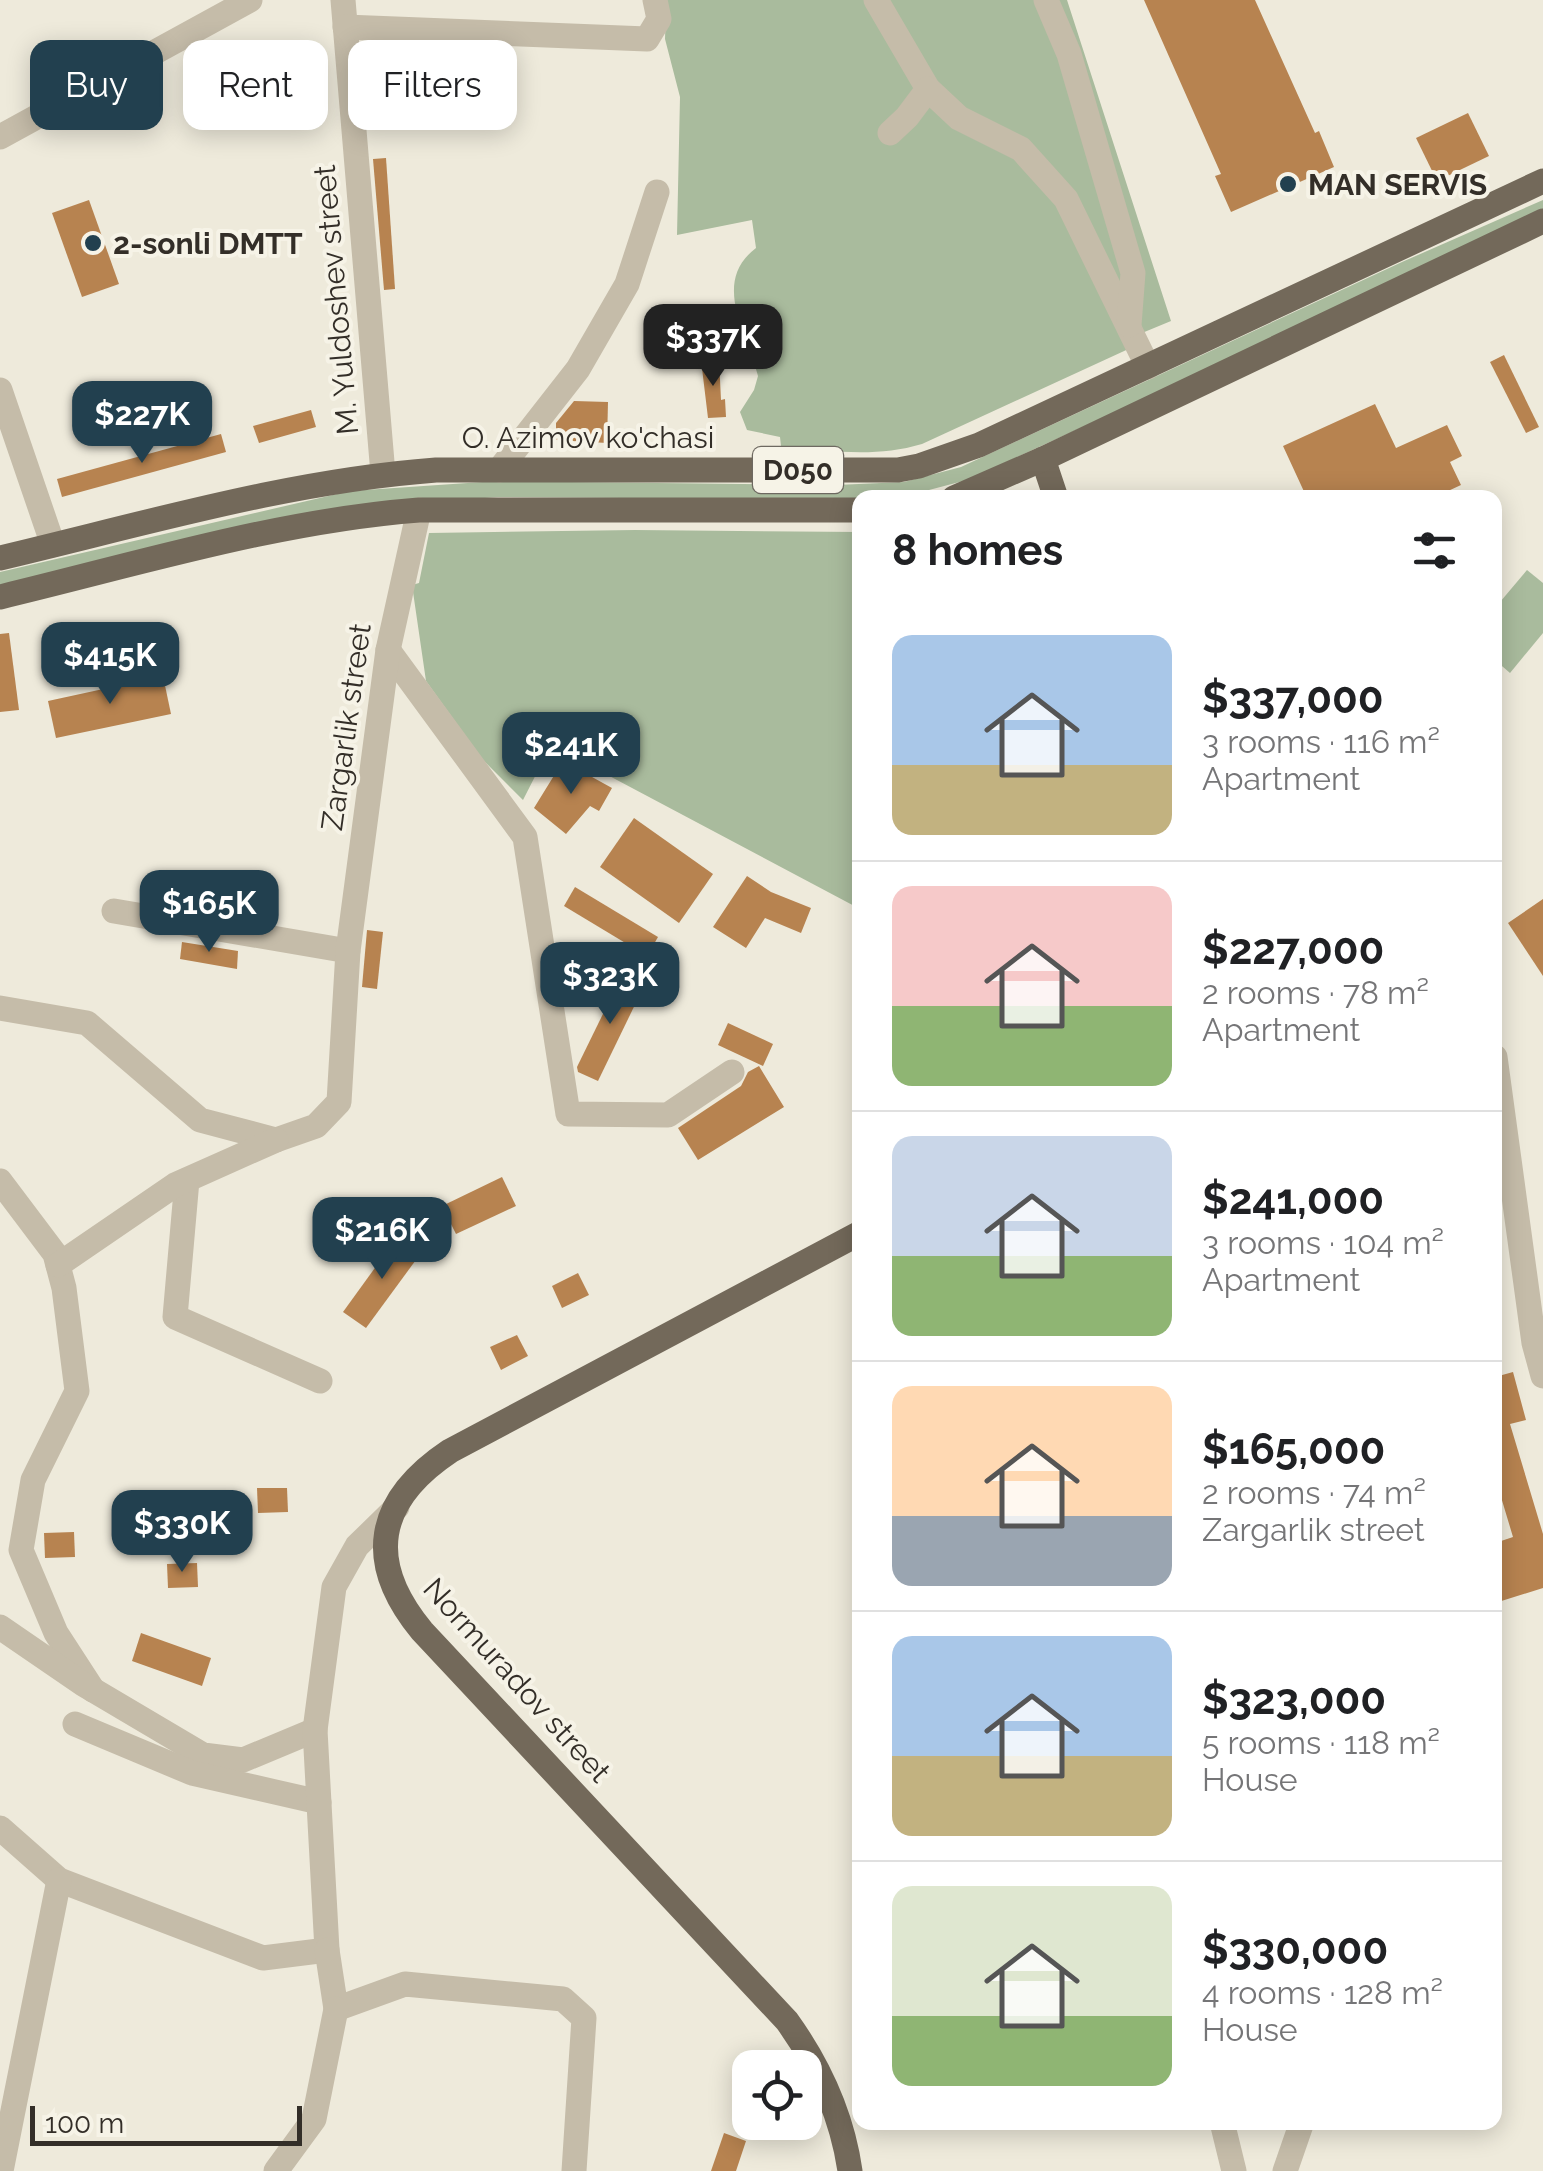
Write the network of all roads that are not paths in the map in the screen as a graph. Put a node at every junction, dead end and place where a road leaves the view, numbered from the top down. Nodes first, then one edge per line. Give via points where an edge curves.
1 (250, 0) edge
2 (343, 0) edge
3 (655, 0) edge
4 (876, 0) edge
5 (1046, 0) edge
6 (346, 27) junction
7 (928, 88) junction
8 (890, 132) dead end
9 (0, 137) edge
10 (1543, 182) edge
11 (657, 192) dead end
12 (1467, 217) junction
13 (1543, 221) edge
14 (1481, 251) junction
15 (1129, 324) junction
16 (1148, 367) junction
17 (0, 390) edge
18 (1043, 459) junction
19 (499, 470) junction
20 (384, 474) junction
21 (972, 490) edge
22 (1053, 490) edge
23 (419, 510) junction
24 (852, 510) edge
25 (53, 545) junction
26 (0, 558) edge
27 (0, 597) edge
28 (388, 650) junction
29 (114, 911) dead end
30 (348, 951) junction
31 (0, 1008) edge
32 (732, 1072) dead end
33 (1502, 1109) edge
34 (276, 1140) junction
35 (187, 1180) junction
36 (0, 1181) edge
37 (852, 1237) edge
38 (58, 1264) junction
39 (1543, 1376) edge
40 (320, 1381) dead end
41 (396, 1506) junction
42 (0, 1627) edge
43 (93, 1690) junction
44 (75, 1724) dead end
45 (315, 1730) junction
46 (319, 1802) junction
47 (0, 1828) edge
48 (59, 1880) junction
49 (327, 1950) junction
50 (336, 2009) junction
51 (1224, 2130) edge
52 (1299, 2130) edge
53 (1, 2171) edge
54 (276, 2171) edge
55 (574, 2171) edge
56 (850, 2171) edge
57 (1234, 2171) edge
58 (1285, 2171) edge

1 - 9 street
2 - 6 street, M. Yuldoshev street
3 - 6 street via 658,19 647,39
4 - 7 street
5 - 15 street via 1069,54 1132,274
6 - 20 street, M. Yuldoshev street
7 - 8 street
7 - 15 street via 959,118 1021,148 1066,199
10 - 12 main road, O. Azimov ko'chasi / D050
11 - 19 street via 627,284 608,318
12 - 14 main road
12 - 16 main road, O. Azimov ko'chasi / D050
13 - 14 main road
14 - 18 main road
15 - 16 street
16 - 19 main road, O. Azimov ko'chasi / D050 via 959,454 898,470
17 - 25 street
18 - 21 main road
18 - 22 main road
19 - 20 main road, O. Azimov ko'chasi / D050
20 - 25 main road, O. Azimov ko'chasi / D050
23 - 24 main road, D050
23 - 27 main road, D050 via 305,525
23 - 28 street, Zargarlik street
25 - 26 main road, O. Azimov ko'chasi / D050
28 - 30 street, Zargarlik street
28 - 32 street via 525,837 568,1114 668,1115
29 - 30 street
30 - 34 street, Zargarlik street via 339,1102 316,1126
31 - 34 street via 88,1023 200,1120
33 - 39 street
34 - 35 street, Zargarlik street
35 - 38 street, Zargarlik street
35 - 40 street via 175,1317
36 - 38 street
37 - 41 main road, Normuradov street via 450,1451 417,1477
38 - 43 street via 76,1390 33,1480 21,1550 56,1633
41 - 45 street via 357,1546 334,1588
41 - 56 main road, Normuradov street via 383,1547 408,1614 787,2021 831,2098
42 - 43 street
43 - 45 street via 202,1755 242,1760
44 - 46 street via 192,1774
45 - 46 street
46 - 49 street
47 - 48 street
48 - 49 street via 263,1958
48 - 53 street
49 - 50 street
50 - 54 street via 314,2119
50 - 55 street via 405,1984 563,1999 584,2018
51 - 57 street
52 - 58 street

